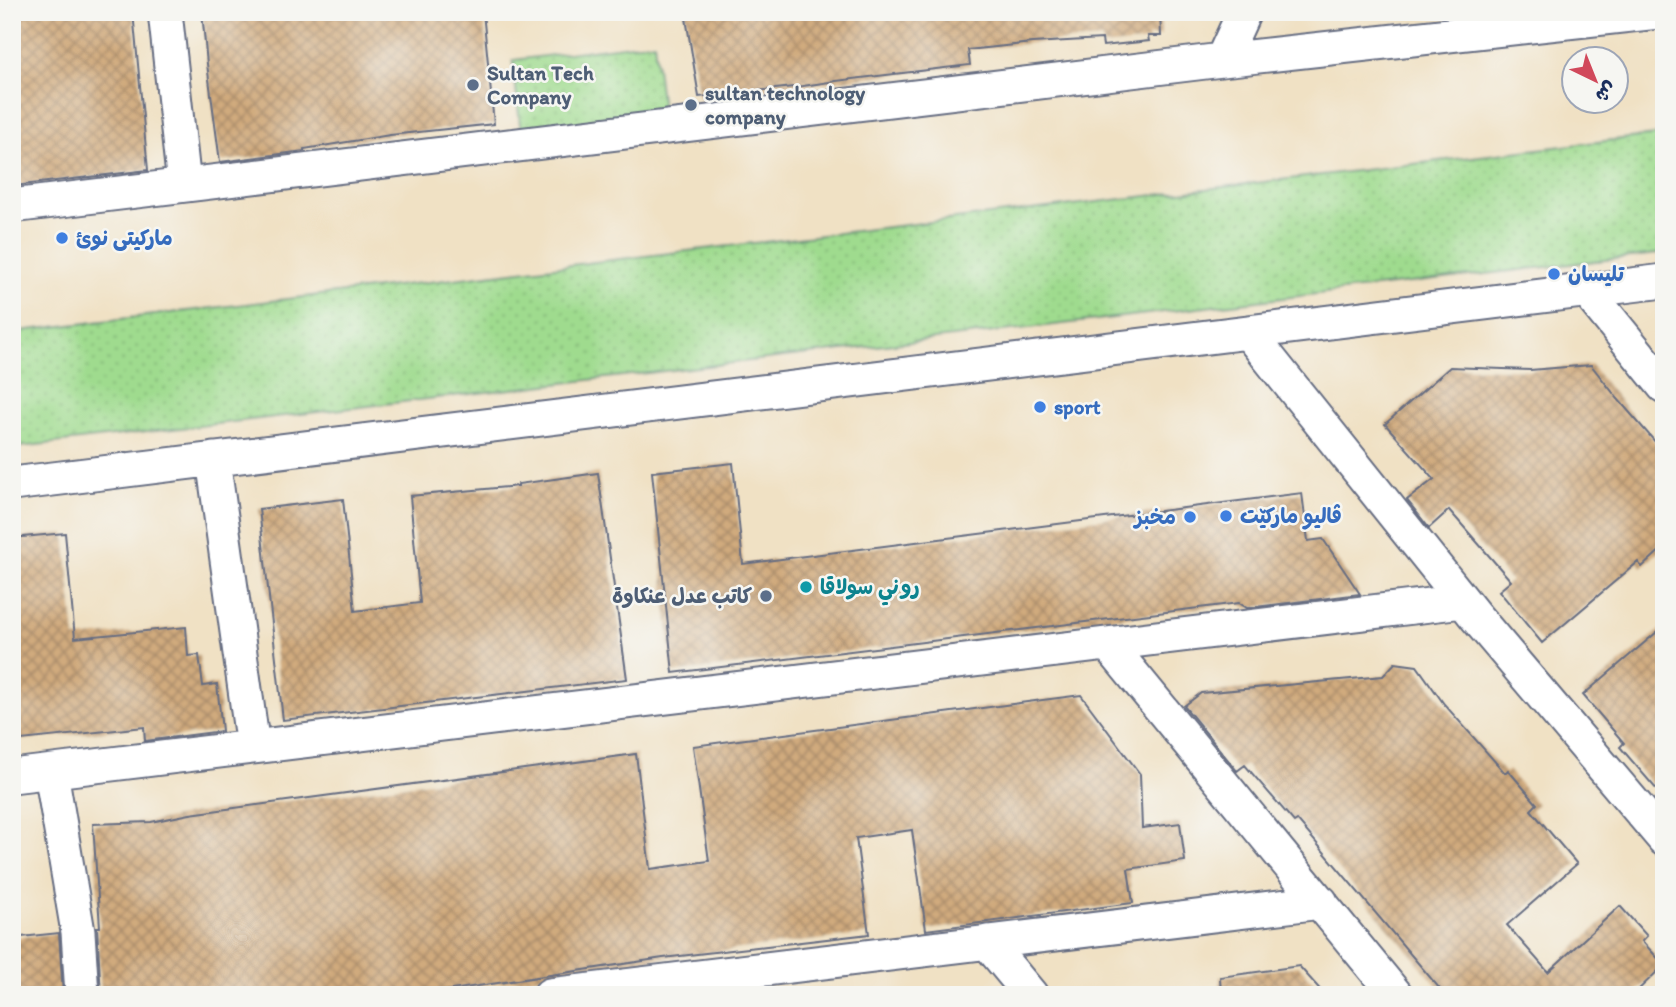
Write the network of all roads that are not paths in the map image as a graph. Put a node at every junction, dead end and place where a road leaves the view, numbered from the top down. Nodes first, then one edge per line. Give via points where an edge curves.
1 (165, 12) edge
2 (1244, 12) edge
3 (1658, 12) edge
4 (1571, 17) edge
5 (1223, 60) junction
6 (184, 185) junction
7 (12, 206) edge
8 (1664, 281) edge
9 (1587, 291) junction
10 (1248, 332) junction
11 (1664, 386) edge
12 (213, 459) junction
13 (12, 484) edge
14 (1463, 601) junction
15 (1108, 644) junction
16 (253, 747) junction
17 (51, 772) junction
18 (12, 776) edge
19 (1664, 839) edge
20 (1321, 902) junction
21 (987, 942) junction
22 (82, 995) edge
23 (550, 995) edge
24 (1031, 995) edge
25 (1396, 995) edge

1 - 6 street
2 - 5 street
3 - 4 street
4 - 5 street
5 - 6 street
6 - 7 street
8 - 9 street
9 - 10 street
9 - 11 street
10 - 12 street
10 - 14 street
12 - 13 street
12 - 16 street
14 - 15 street
14 - 19 street
15 - 16 street
15 - 20 street
16 - 17 street
17 - 18 street
17 - 22 street via 78,932
20 - 21 street
20 - 25 street
21 - 23 street
21 - 24 street

